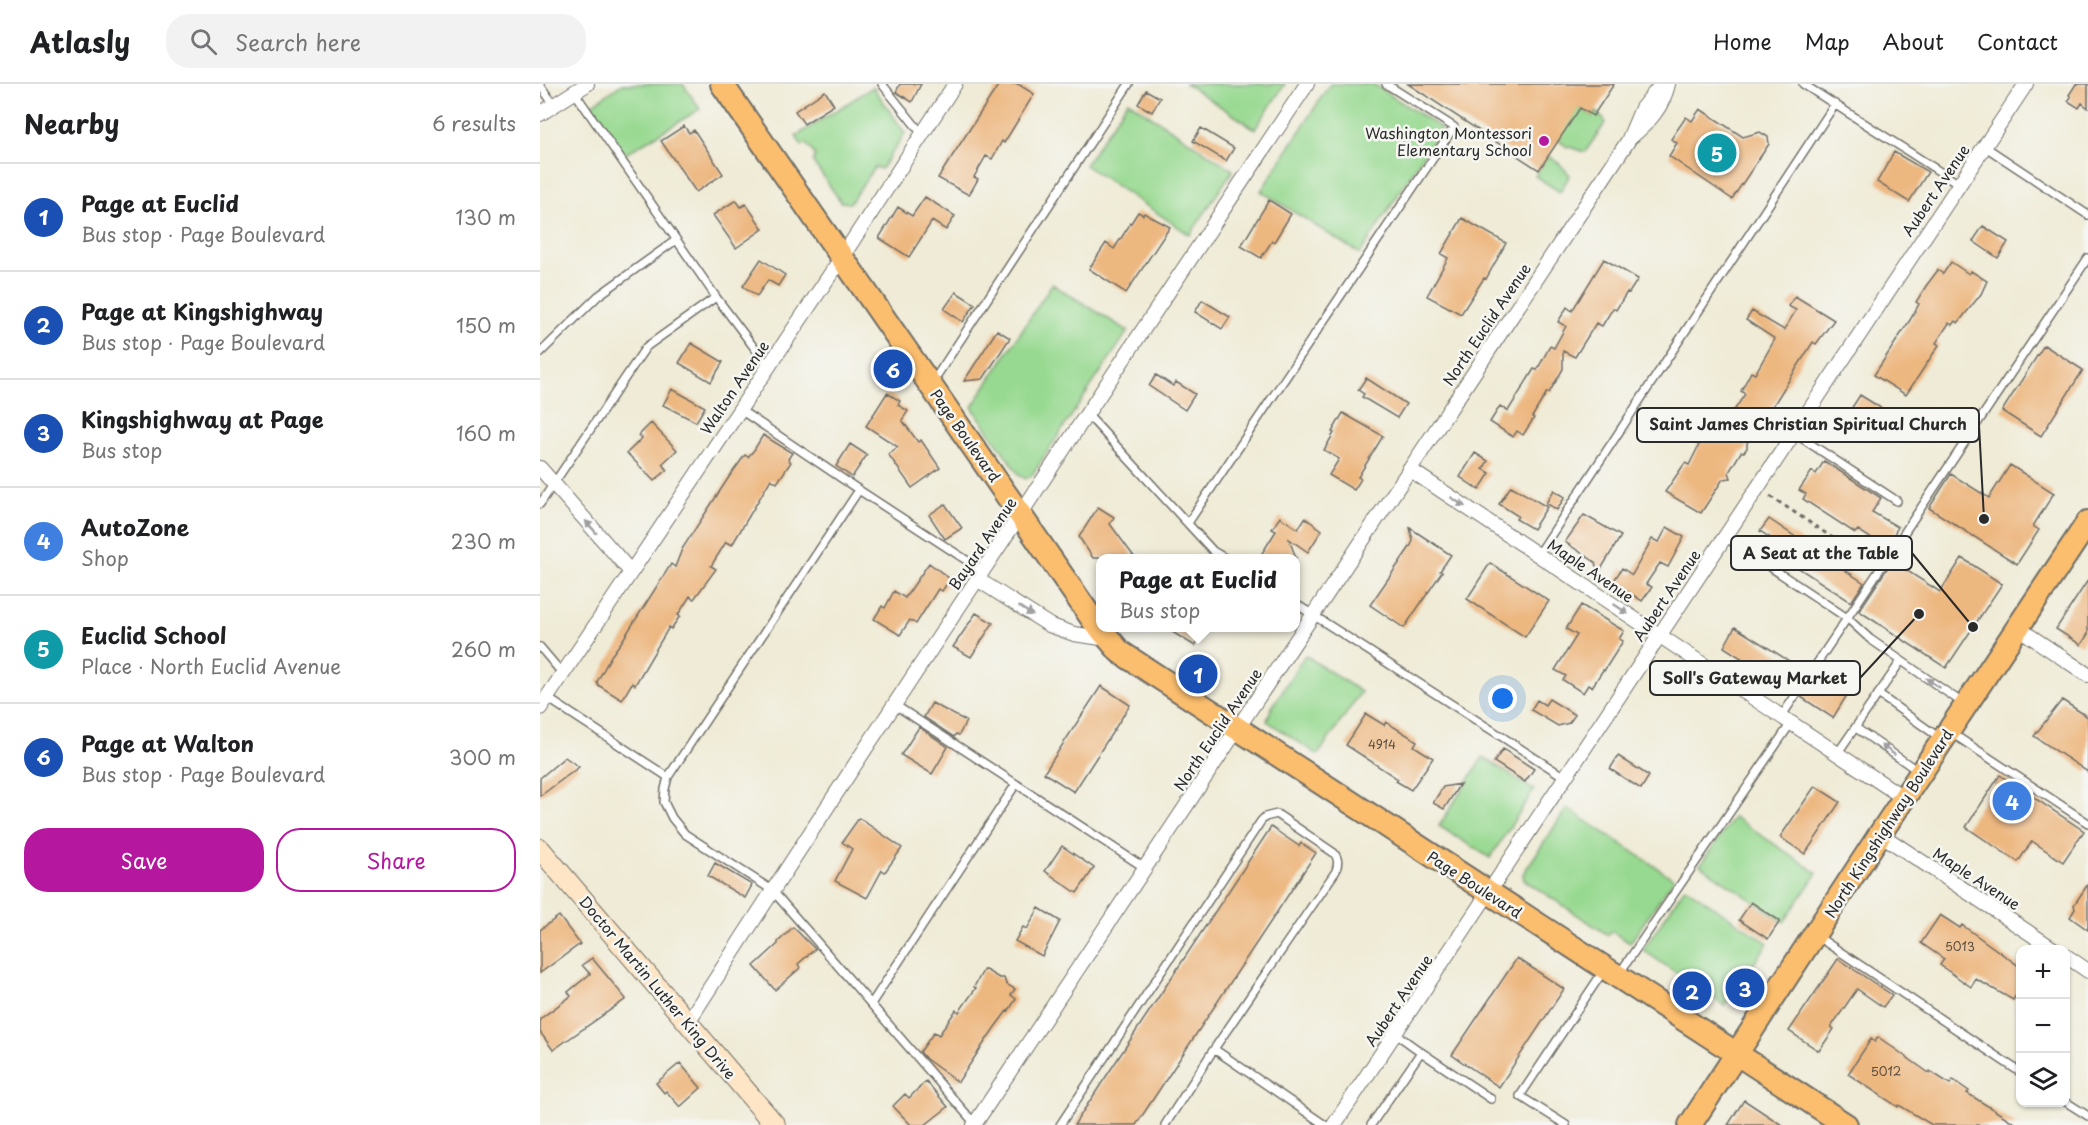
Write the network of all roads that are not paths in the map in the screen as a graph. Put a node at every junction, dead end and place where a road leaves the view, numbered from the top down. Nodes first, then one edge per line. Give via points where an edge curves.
1 (587, 84) edge
2 (722, 84) edge
3 (882, 84) edge
4 (955, 84) edge
5 (1129, 84) edge
6 (1307, 84) edge
7 (1386, 84) edge
8 (1662, 84) edge
9 (1668, 84) edge
10 (1803, 84) edge
11 (2026, 84) edge
12 (540, 85) edge
13 (575, 93) junction
14 (1835, 104) junction
15 (554, 105) junction
16 (540, 114) edge
17 (922, 134) junction
18 (1628, 141) junction
19 (1984, 146) junction
20 (1959, 184) junction
21 (2088, 215) edge
22 (676, 240) junction
23 (842, 257) junction
24 (2088, 258) edge
25 (716, 297) junction
26 (540, 354) edge
27 (768, 366) junction
28 (931, 384) junction
29 (739, 409) junction
30 (1087, 414) junction
31 (1794, 433) junction
32 (540, 468) edge
33 (1409, 470) junction
34 (554, 484) junction
35 (859, 490) junction
36 (1897, 501) dead end
37 (540, 504) edge
38 (1021, 514) junction
39 (1188, 524) junction
40 (2085, 532) edge
41 (1725, 537) junction
42 (1218, 554) edge
43 (1538, 555) junction
44 (630, 571) junction
45 (980, 575) junction
46 (1300, 607) edge
47 (1313, 615) junction
48 (1847, 618) junction
49 (1096, 623) edge
50 (2018, 628) junction
51 (1102, 632) edge
52 (1660, 635) junction
53 (1107, 639) junction
54 (540, 647) edge
55 (1901, 661) junction
56 (562, 673) junction
57 (2088, 675) edge
58 (1878, 694) junction
59 (543, 702) edge
60 (895, 705) junction
61 (1966, 705) junction
62 (1786, 720) junction
63 (1856, 728) junction
64 (1237, 729) junction
65 (1945, 735) junction
66 (1837, 754) junction
67 (1920, 773) junction
68 (668, 777) junction
69 (1566, 778) junction
70 (1017, 784) junction
71 (1904, 798) junction
72 (2088, 823) edge
73 (1880, 834) junction
74 (540, 849) edge
75 (1145, 868) junction
76 (772, 890) junction
77 (1489, 893) junction
78 (1815, 935) junction
79 (2047, 945) edge
80 (2070, 959) edge
81 (2088, 971) edge
82 (1611, 972) junction
83 (871, 1004) junction
84 (688, 1022) junction
85 (1395, 1034) junction
86 (1215, 1049) junction
87 (1421, 1052) junction
88 (1737, 1053) junction
89 (2016, 1069) edge
90 (1491, 1099) dead end
91 (2070, 1105) edge
92 (2088, 1116) edge
93 (975, 1124) edge
94 (775, 1125) edge
95 (1059, 1125) edge
96 (1165, 1125) edge
97 (1325, 1125) edge
98 (1334, 1125) edge
99 (1371, 1125) edge
100 (1566, 1125) edge
101 (1690, 1125) edge
102 (1846, 1125) edge

1 - 13 street
2 - 23 main road, Page Boulevard
3 - 17 lane
4 - 17 street, Walton Avenue
5 - 28 lane
6 - 30 street, Bayard Avenue
7 - 39 lane via 1454,127
8 - 18 street, North Euclid Avenue via 1642,108
9 - 18 street, North Euclid Avenue via 1653,116
10 - 14 lane
11 - 19 street, Aubert Avenue
12 - 15 lane
13 - 15 street
13 - 22 lane
14 - 20 lane
14 - 43 lane
15 - 16 street
17 - 23 street, Walton Avenue
18 - 33 street, North Euclid Avenue
19 - 20 street, Aubert Avenue
19 - 21 lane
20 - 31 street, Aubert Avenue
22 - 25 lane
22 - 26 lane via 598,296
23 - 27 street, Walton Avenue
23 - 28 main road, Page Boulevard
24 - 48 lane
25 - 27 lane
25 - 34 lane via 646,347
27 - 29 street, Walton Avenue
28 - 38 main road, Page Boulevard
29 - 35 lane
29 - 44 street, Walton Avenue
30 - 38 street, Bayard Avenue
30 - 39 lane
31 - 36 lane
31 - 41 street, Aubert Avenue
32 - 34 street
33 -> 43 street, Maple Avenue
33 - 47 street, North Euclid Avenue
34 - 37 lane
44 -> 34 street
35 - 45 lane
35 - 68 lane
38 - 45 street, Bayard Avenue
38 - 49 main road, Page Boulevard
39 - 42 lane
40 - 50 main road, North Kingshighway Boulevard
41 - 48 lane
41 - 52 street, Aubert Avenue
43 -> 52 street, Maple Avenue
44 - 56 street, Walton Avenue
45 -> 53 street via 1049,624
45 - 60 street, Bayard Avenue
46 - 47 lane
47 - 64 street, North Euclid Avenue
47 - 69 lane
48 - 55 lane
48 - 62 lane
50 - 57 street
50 - 61 main road, North Kingshighway Boulevard
51 - 53 main road, Page Boulevard
52 - 62 street, Maple Avenue
52 - 69 street, Aubert Avenue
53 - 64 main road, Page Boulevard via 1135,663
54 - 56 lane
55 - 58 lane
61 -> 55 lane
56 - 59 street, Walton Avenue
58 - 63 lane
58 - 65 lane
59 - 68 lane
60 - 70 lane
60 - 76 street, Bayard Avenue
61 - 65 main road, North Kingshighway Boulevard
62 - 66 street, Maple Avenue
62 - 82 lane
63 - 66 lane
67 -> 63 lane
64 - 75 street, North Euclid Avenue
64 - 77 main road, Page Boulevard
65 - 67 main road, North Kingshighway Boulevard
65 - 72 lane
66 - 71 street, Maple Avenue
67 - 71 main road, North Kingshighway Boulevard
68 - 76 lane via 664,802 685,834
69 - 77 street, Aubert Avenue
70 - 75 lane
70 - 83 lane
71 - 73 main road, North Kingshighway Boulevard
73 - 78 main road, North Kingshighway Boulevard
73 - 79 street, Maple Avenue
74 - 84 main road, Doctor Martin Luther King Drive
75 - 93 street, North Euclid Avenue
76 - 83 lane
76 - 84 street, Bayard Avenue
77 - 82 main road, Page Boulevard
77 - 85 street, Aubert Avenue
78 - 88 main road, North Kingshighway Boulevard
78 - 89 lane
80 - 81 street
82 - 88 main road, Page Boulevard
82 - 100 lane via 1520,1096
83 - 93 lane
84 - 94 main road, Doctor Martin Luther King Drive
85 - 87 lane
85 - 98 street, Aubert Avenue
86 - 95 lane via 1338,865 1334,853 1277,814 1261,821
86 - 96 lane
86 - 97 lane
87 - 90 lane
87 - 99 lane
88 - 101 main road, North Kingshighway Boulevard
88 - 102 main road, Page Boulevard
91 - 92 lane

